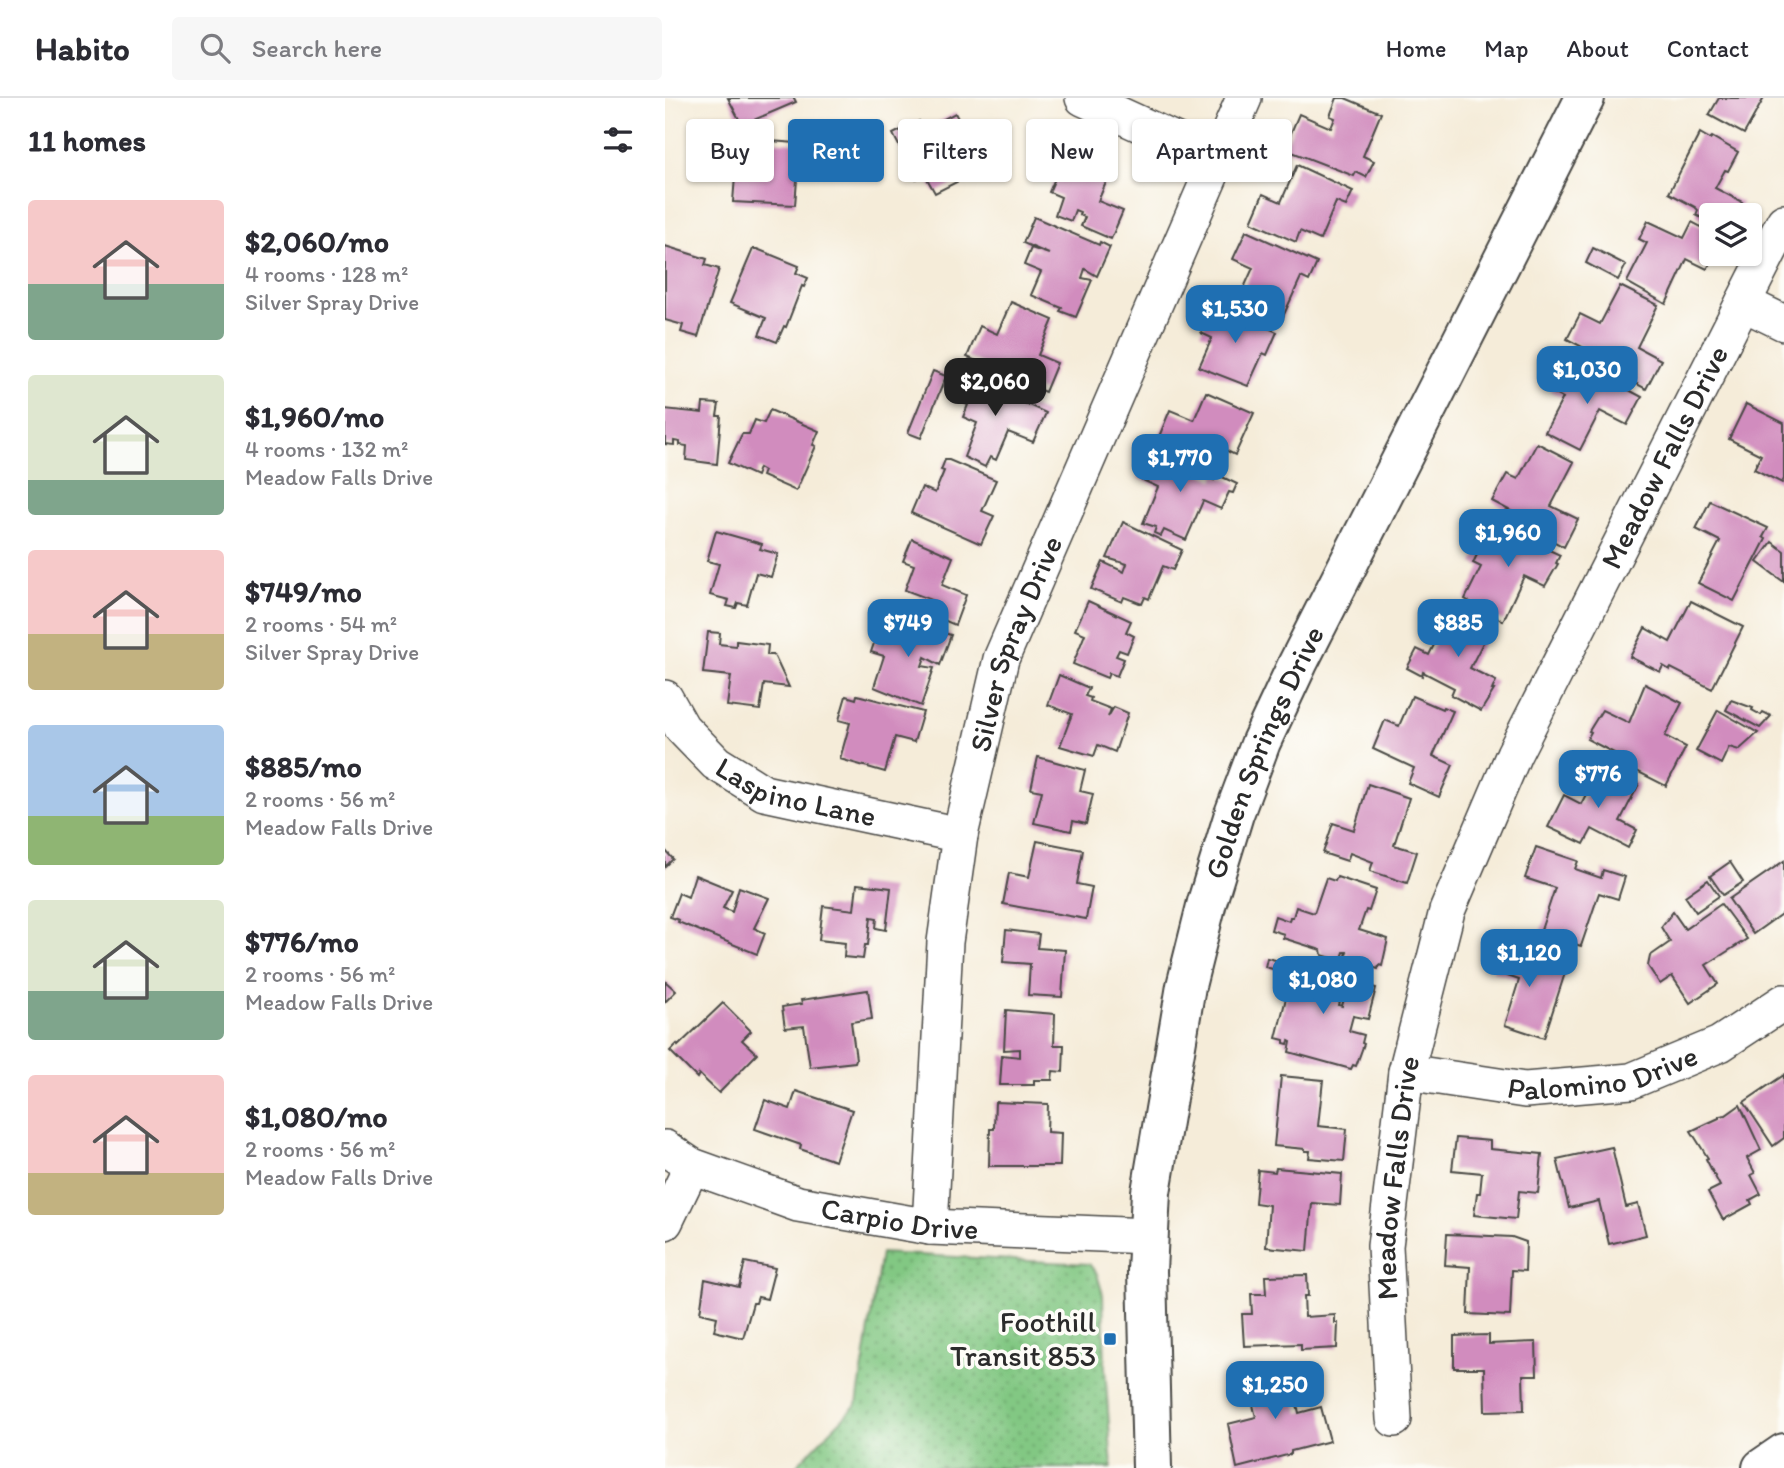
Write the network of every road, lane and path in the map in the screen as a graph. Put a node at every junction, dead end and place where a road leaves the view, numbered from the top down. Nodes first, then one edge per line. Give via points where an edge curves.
1 (1083, 98) edge
2 (1244, 98) edge
3 (1585, 98) edge
4 (1234, 119) edge
5 (1132, 120) edge
6 (1206, 182) edge
7 (1784, 222) edge
8 (1743, 303) junction
9 (1784, 323) edge
10 (665, 698) edge
11 (960, 835) junction
12 (1784, 1003) edge
13 (1406, 1072) junction
14 (679, 1157) edge
15 (665, 1222) edge
16 (930, 1227) junction
17 (1149, 1236) junction
18 (1394, 1419) dead end
19 (1784, 1452) edge
20 (1152, 1468) edge
21 (1762, 1468) edge

1 - 5 street
2 - 4 street, Silver Spray Drive
3 - 17 main road, Golden Springs Drive via 1261,742 1230,827 1186,986 1151,1192
6 - 11 street, Silver Spray Drive via 1001,659
7 - 8 street, Meadow Falls Drive
8 - 9 street
8 - 13 street, Meadow Falls Drive via 1514,754 1447,911
10 - 11 street, Laspino Lane via 682,728 716,763 764,793
11 - 16 street, Silver Spray Drive via 945,942
12 - 13 street, Palomino Drive via 1720,1044 1631,1081 1525,1090
13 - 18 street, Meadow Falls Drive via 1385,1247
14 - 15 street
14 - 16 street, Carpio Drive via 798,1204
16 - 17 street, Carpio Drive
17 - 20 main road, Golden Springs Drive
19 - 21 main road

